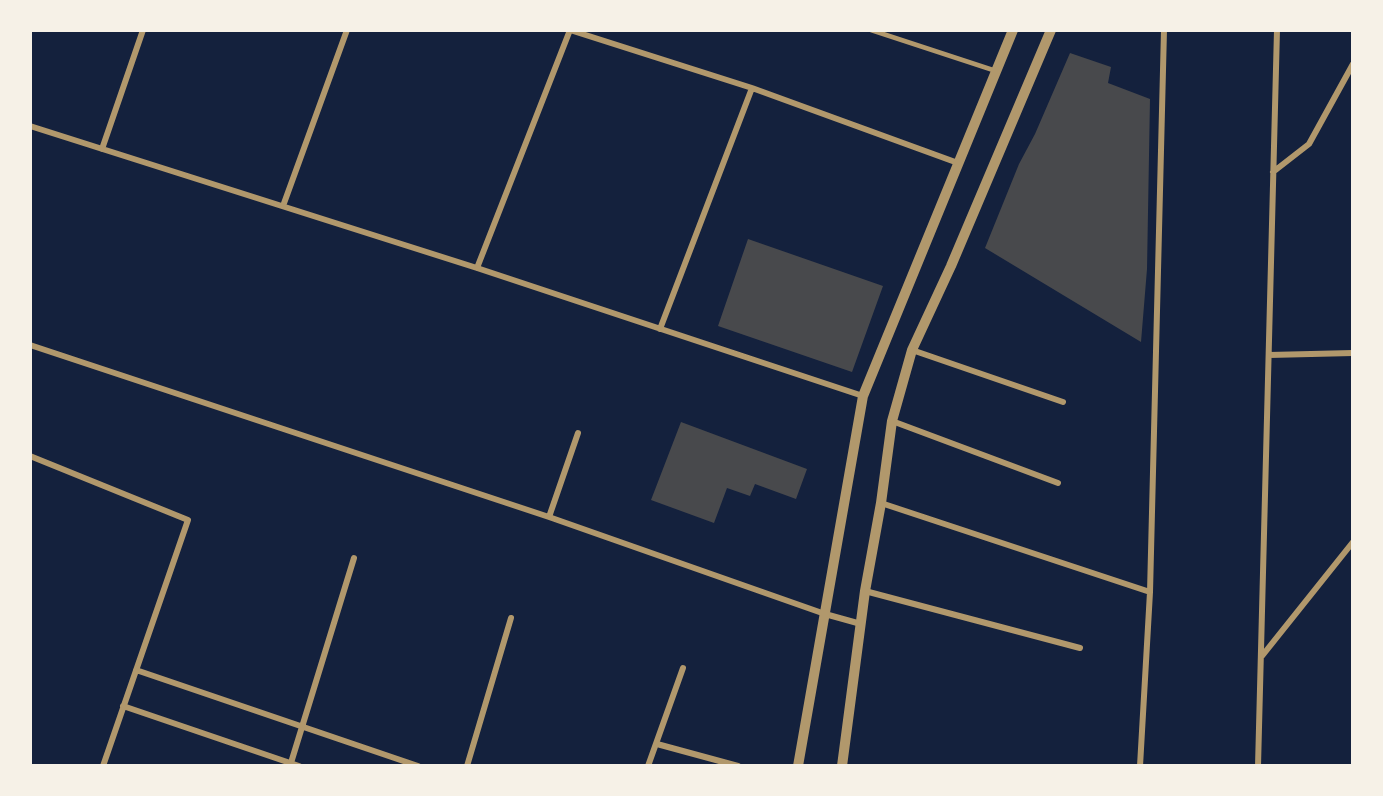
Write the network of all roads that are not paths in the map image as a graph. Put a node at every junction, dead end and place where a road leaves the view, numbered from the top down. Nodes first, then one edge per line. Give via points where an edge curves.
1 (143, 30) edge
2 (347, 30) edge
3 (570, 30) edge
4 (871, 30) edge
5 (1013, 30) edge
6 (1050, 30) edge
7 (1164, 30) edge
8 (1277, 30) edge
9 (1353, 64) edge
10 (996, 71) junction
11 (752, 88) junction
12 (30, 126) edge
13 (102, 148) junction
14 (958, 163) junction
15 (1274, 172) junction
16 (283, 206) junction
17 (477, 267) junction
18 (660, 328) junction
19 (30, 345) edge
20 (912, 350) junction
21 (1353, 353) edge
22 (1269, 355) junction
23 (863, 396) junction
24 (1063, 402) dead end
25 (892, 421) junction
26 (578, 433) dead end
27 (30, 456) edge
28 (1058, 483) dead end
29 (881, 503) junction
30 (549, 517) junction
31 (1353, 542) edge
32 (354, 558) dead end
33 (865, 591) junction
34 (1150, 592) junction
35 (825, 614) junction
36 (511, 618) dead end
37 (861, 624) junction
38 (1080, 648) dead end
39 (1262, 656) junction
40 (683, 668) dead end
41 (136, 670) junction
42 (123, 706) junction
43 (301, 725) junction
44 (657, 744) junction
45 (290, 765) edge
46 (103, 766) edge
47 (299, 766) edge
48 (418, 766) edge
49 (468, 766) edge
50 (648, 766) edge
51 (738, 766) edge
52 (798, 766) edge
53 (842, 766) edge
54 (1140, 766) edge
55 (1258, 766) edge

1 - 13 street
2 - 16 street
3 - 11 street
3 - 17 street
4 - 10 lane
5 - 10 street
6 - 20 street
7 - 34 street
8 - 15 street
9 - 15 street via 1309,144
10 - 14 street
11 - 14 street
11 - 18 street
12 - 13 street
13 - 16 street
14 - 23 street
15 - 22 street
16 - 17 street
17 - 18 street
18 - 23 street
19 - 30 street
20 - 24 street
20 - 25 street
21 - 22 street
22 - 39 street
23 - 35 street
25 - 28 street
25 - 29 street
26 - 30 street
27 - 41 street via 188,520
29 - 33 street
29 - 34 street
30 - 35 street
31 - 39 street
32 - 43 street
33 - 37 street
33 - 38 street
34 - 54 street
35 - 37 street
35 - 52 street
36 - 49 street
37 - 53 street
39 - 55 street
40 - 44 street
41 - 42 street
41 - 43 street
42 - 45 street
42 - 46 street
43 - 45 street
43 - 48 street
44 - 50 street
44 - 51 street
45 - 47 street

